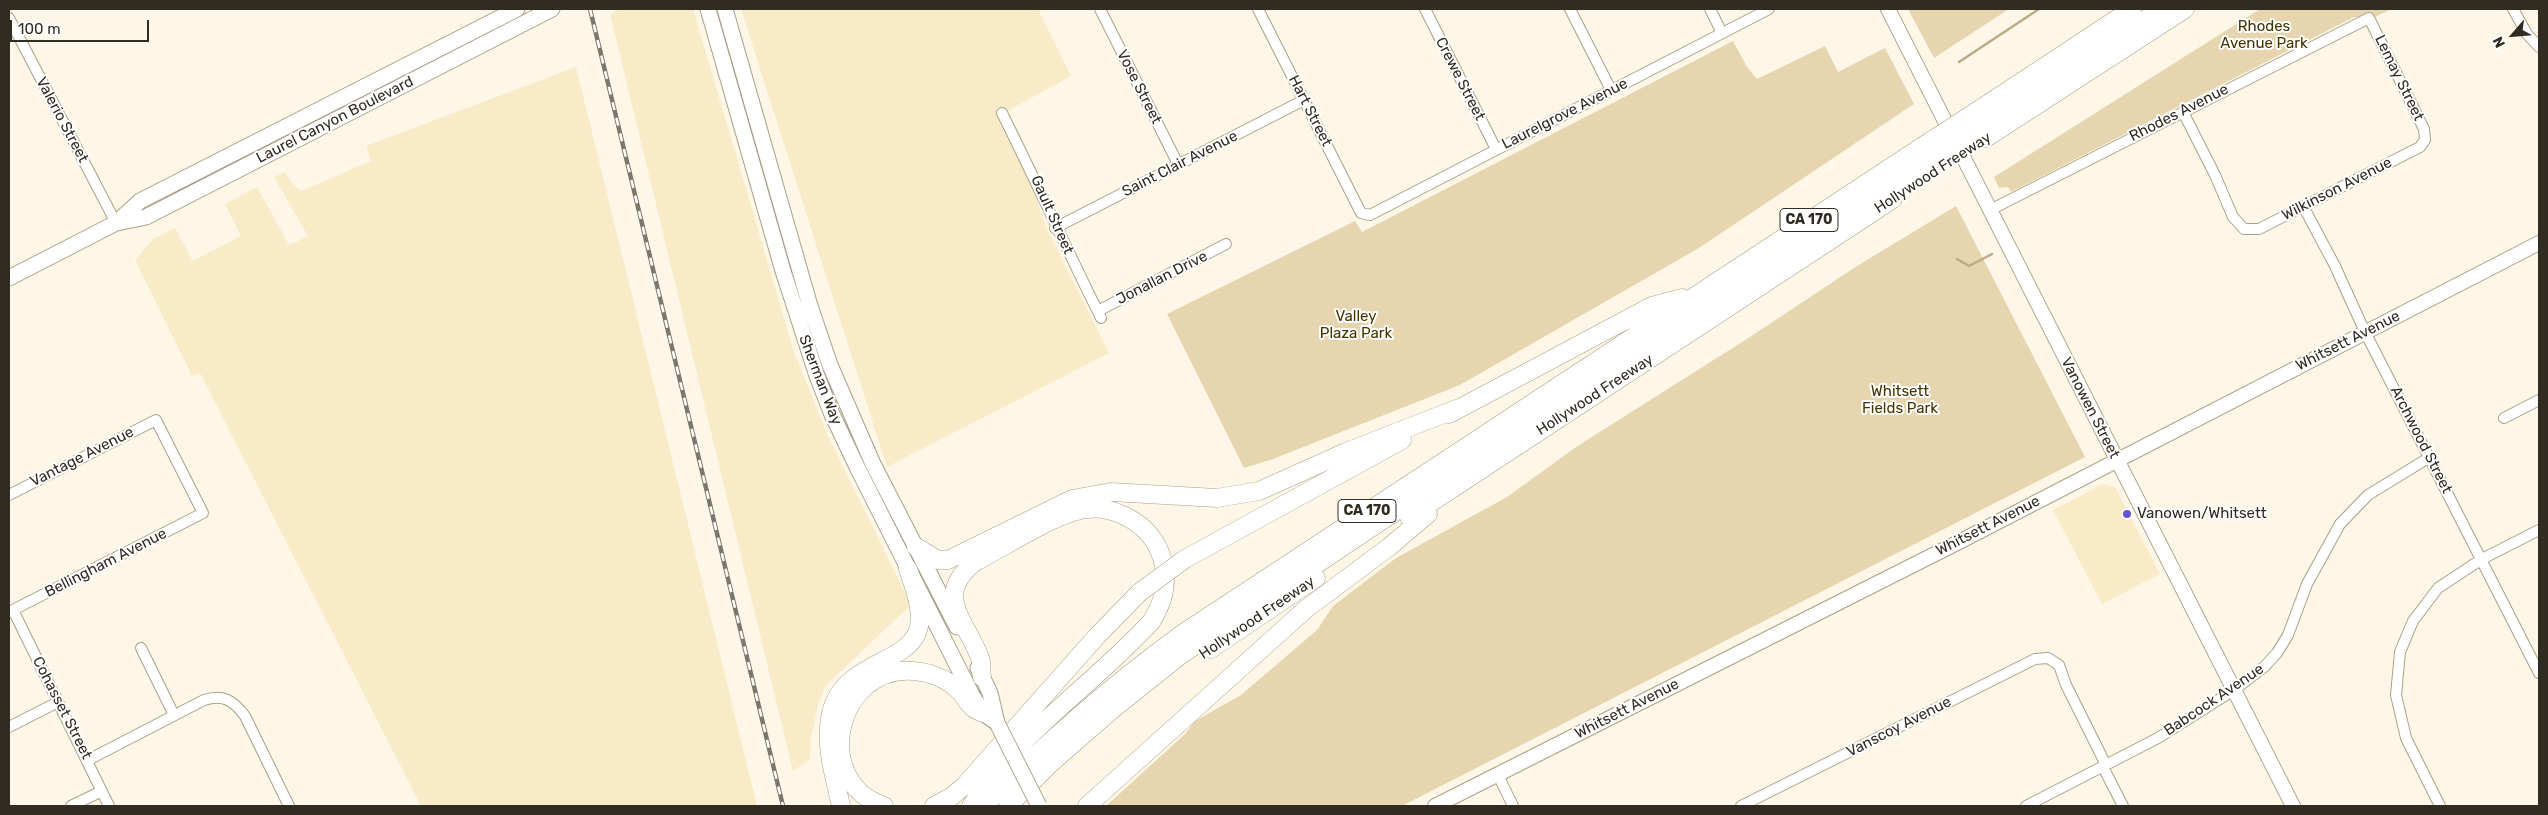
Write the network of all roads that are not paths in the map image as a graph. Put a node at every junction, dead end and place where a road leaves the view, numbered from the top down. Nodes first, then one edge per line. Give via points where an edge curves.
1 (517, 9) edge
2 (552, 9) edge
3 (708, 9) edge
4 (725, 9) edge
5 (1100, 9) edge
6 (1258, 9) edge
7 (1425, 9) edge
8 (1570, 9) edge
9 (1710, 9) edge
10 (1769, 9) edge
11 (1888, 9) edge
12 (2132, 9) edge
13 (2149, 9) edge
14 (2161, 9) edge
15 (2184, 9) edge
16 (2513, 9) edge
17 (9, 18) edge
18 (2369, 18) joint
19 (1722, 33) junction
20 (2539, 47) edge
21 (1611, 90) junction
22 (1304, 100) junction
23 (329, 105) junction
24 (2182, 112) junction
25 (1002, 113) dead end
26 (337, 120) junction
27 (758, 124) junction
28 (1980, 125) junction
29 (742, 128) junction
30 (2425, 140) joint
31 (1496, 149) junction
32 (1929, 158) junction
33 (1178, 164) junction
34 (2303, 206) junction
35 (1990, 210) junction
36 (1361, 213) joint
37 (116, 223) junction
38 (1055, 228) junction
39 (2539, 243) edge
40 (1226, 244) dead end
41 (9, 278) edge
42 (1697, 294) junction
43 (1099, 315) joint
44 (818, 332) junction
45 (2365, 332) junction
46 (802, 335) junction
47 (830, 365) junction
48 (814, 369) junction
49 (2539, 400) edge
50 (1459, 408) junction
51 (2504, 418) dead end
52 (852, 419) junction
53 (836, 424) junction
54 (2430, 458) junction
55 (2116, 460) junction
56 (1480, 470) junction
57 (9, 495) edge
58 (203, 513) joint
59 (2539, 530) edge
60 (916, 547) junction
61 (2482, 559) junction
62 (908, 569) junction
63 (11, 611) edge
64 (141, 648) dead end
65 (2536, 661) edge
66 (2539, 673) edge
67 (982, 677) junction
68 (2234, 690) junction
69 (58, 702) junction
70 (174, 715) junction
71 (990, 718) junction
72 (9, 727) edge
73 (88, 760) junction
74 (2105, 766) junction
75 (1498, 775) junction
76 (102, 791) junction
77 (1746, 804) edge
78 (71, 806) edge
79 (109, 806) edge
80 (289, 806) edge
81 (841, 806) edge
82 (884, 806) edge
83 (934, 806) edge
84 (971, 806) edge
85 (984, 806) edge
86 (997, 806) edge
87 (1008, 806) edge
88 (1023, 806) edge
89 (1039, 806) edge
90 (1087, 806) edge
91 (1436, 806) edge
92 (1513, 806) edge
93 (2026, 806) edge
94 (2123, 806) edge
95 (2293, 806) edge
96 (2440, 806) edge

1 - 23 main road, Laurel Canyon Boulevard
2 - 26 main road, Laurel Canyon Boulevard
3 - 29 main road, Sherman Way
4 - 27 main road, Sherman Way
5 - 33 street, Vose Street
6 - 22 street, Hart Street
7 - 31 street, Crewe Street
8 - 21 street
9 - 19 street
10 - 19 street, Laurelgrove Avenue
11 - 35 main road, Vanowen Street
12 - 28 highway, Hollywood Freeway / CA 170
13 - 28 highway
14 - 28 highway
15 - 28 highway, Hollywood Freeway / CA 170
16 - 20 street via 2527,34
17 - 37 street, Valerio Street
18 - 24 street, Rhodes Avenue
18 - 30 street, Lemay Street via 2424,129
19 - 21 street, Laurelgrove Avenue
21 - 31 street, Laurelgrove Avenue
22 - 33 street, Saint Clair Avenue
22 - 36 street, Hart Street
23 - 26 main road
23 - 37 main road, Laurel Canyon Boulevard via 140,201
24 - 34 street, Wilkinson Avenue via 2233,217 2244,230 2259,229
24 - 35 street, Rhodes Avenue
25 - 38 street, Gault Street via 1042,192
26 - 37 main road, Laurel Canyon Boulevard via 146,217
27 - 29 main road
27 - 44 main road, Sherman Way
28 - 32 highway, Hollywood Freeway / CA 170
28 - 32 highway, Hollywood Freeway / CA 170, bridge
29 - 46 main road, Sherman Way
30 - 34 street, Wilkinson Avenue via 2420,147
31 - 36 street, Laurelgrove Avenue via 1370,215
32 - 42 highway, Hollywood Freeway / CA 170
32 - 56 highway, Hollywood Freeway / CA 170
32 - 86 highway via 1197,634 1102,708
32 - 87 highway via 1182,654 1099,721
33 - 38 street, Saint Clair Avenue
34 - 45 street, Archwood Street via 2336,266
35 - 55 main road, Vanowen Street
37 - 41 main road, Laurel Canyon Boulevard
38 - 43 street, Gault Street
39 - 45 main road, Whitsett Avenue
40 - 43 street, Jonallan Drive
42 - 50 highway via 1652,306
42 - 85 highway, Hollywood Freeway / CA 170 via 1182,634 1092,704
44 - 46 main road
44 - 47 main road, Sherman Way
45 - 54 street, Archwood Street
45 - 55 main road, Whitsett Avenue
46 - 48 main road, Sherman Way
47 - 48 main road
47 - 52 main road, Sherman Way
48 - 53 main road, Sherman Way
49 - 51 street
50 - 60 highway via 1346,452 1259,491 1217,498 1095,493 1050,508 948,560 938,560
50 - 83 highway, bridge via 1185,559 1140,592 964,786
52 - 53 main road
52 - 60 main road, Sherman Way
53 - 62 main road, Sherman Way
54 - 61 street, Archwood Street
54 - 68 street, Babcock Avenue via 2368,495 2340,524 2306,584 2288,636 2278,653
55 - 68 main road, Vanowen Street
55 - 75 main road, Whitsett Avenue
56 - 88 highway, Hollywood Freeway / CA 170 via 1193,660 1103,732
56 - 90 highway via 1390,546 1306,609
57 - 58 street, Vantage Avenue via 156,420
58 - 63 street, Bellingham Avenue
59 - 61 street
60 - 67 main road, Sherman Way
61 - 65 street, Archwood Street
61 - 96 street via 2438,588 2412,621 2400,652 2396,695 2406,738
62 - 71 main road, Sherman Way
62 - 81 highway via 919,604 917,633 901,650 848,682 834,704 830,718 829,747
63 - 69 street, Cohasset Street
64 - 70 street
65 - 66 street, Archwood Street
67 - 71 main road, Sherman Way via 990,693
67 - 84 highway via 980,658 953,601 954,590 965,569 1062,516 1086,509 1124,515 1150,536 1164,566 1166,587 1163,601 1151,622 1029,738 989,779
68 - 74 street, Babcock Avenue via 2158,738
68 - 95 main road, Vanowen Street
69 - 72 street
69 - 73 street, Cohasset Street
70 - 73 street
70 - 80 street via 214,697 237,704
71 - 82 highway via 972,709 957,688 925,672 888,674 861,690 841,725 841,757 858,790
71 - 89 main road, Sherman Way, bridge
73 - 76 street, Cohasset Street
74 - 77 street, Vanscoy Avenue via 2059,665 2048,658 2028,661
74 - 93 street, Babcock Avenue
74 - 94 street
75 - 91 main road, Whitsett Avenue
75 - 92 street
76 - 78 street
76 - 79 street, Cohasset Street

